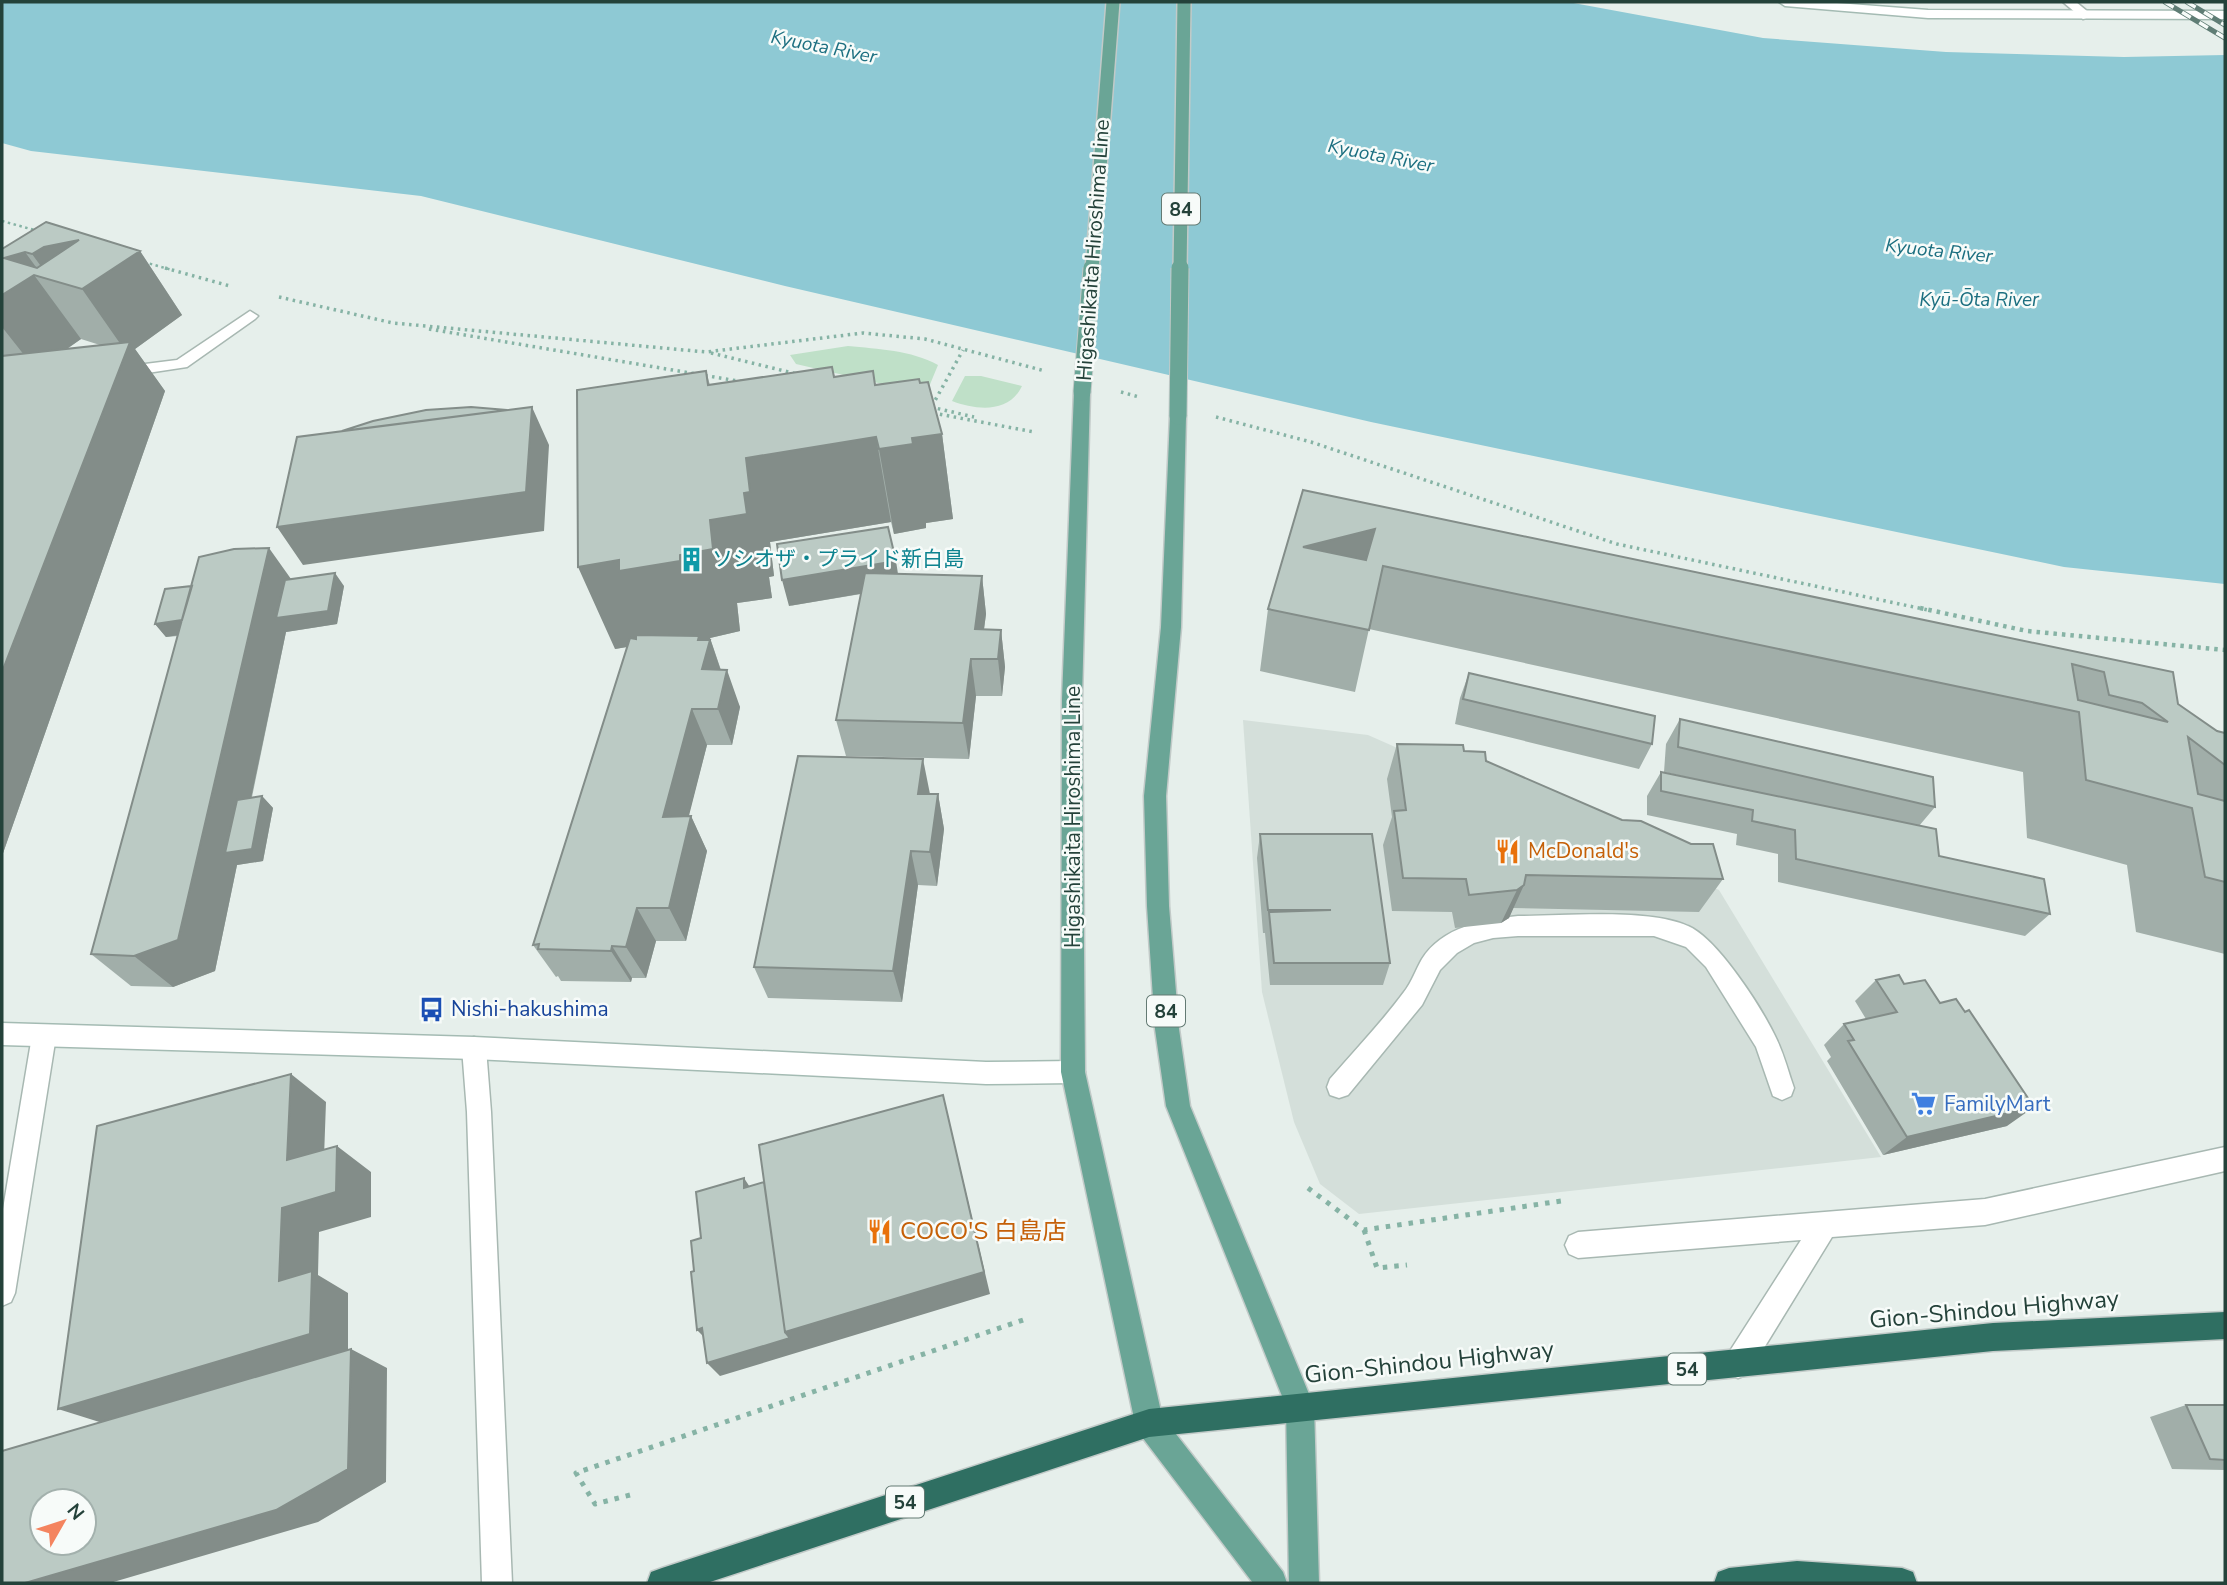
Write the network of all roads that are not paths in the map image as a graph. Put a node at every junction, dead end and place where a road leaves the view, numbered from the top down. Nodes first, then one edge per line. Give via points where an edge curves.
1 (1113, 2) edge
2 (1184, 2) edge
3 (1785, 2) edge
4 (2069, 2) edge
5 (2225, 15) edge
6 (2087, 16) junction
7 (250, 316) dead end
8 (99, 374) edge
9 (2, 1034) edge
10 (44, 1036) junction
11 (474, 1048) junction
12 (1073, 1072) junction
13 (1339, 1087) dead end
14 (1782, 1088) dead end
15 (2225, 1159) edge
16 (1825, 1225) junction
17 (1578, 1245) dead end
18 (2, 1293) edge
19 (2225, 1325) edge
20 (1738, 1364) junction
21 (1300, 1406) junction
22 (1149, 1423) junction
23 (497, 1583) edge
24 (663, 1583) edge
25 (1272, 1583) edge
26 (1304, 1583) edge
27 (1729, 1583) edge
28 (1902, 1583) edge

1 - 12 main road, Higashikaita Hiroshima Line, bridge via 1082,392 1072,699
2 - 21 main road, 84, bridge via 1171,627 1155,796 1157,906 1167,1029 1178,1106
3 - 6 street via 1928,14
4 - 6 street
5 - 6 street
7 - 8 street via 181,364
9 - 10 street
10 - 11 street
10 - 18 street
11 - 12 street via 986,1073
11 - 23 street
12 - 22 main road, Higashikaita Hiroshima Line
13 - 14 street via 1414,998 1432,963 1459,940 1479,931 1518,926 1654,926 1694,940 1714,960 1766,1042
15 - 16 street via 1985,1212
16 - 17 street
16 - 20 street
19 - 20 highway, Gion-Shindou Highway / 54 via 1993,1337
20 - 21 highway, Gion-Shindou Highway / 54
21 - 22 highway, Gion-Shindou Highway / 54
21 - 26 main road, 84
22 - 24 highway, Gion-Shindou Highway / 54
22 - 25 main road, Higashikaita Hiroshima Line
27 - 28 highway via 1797,1576

